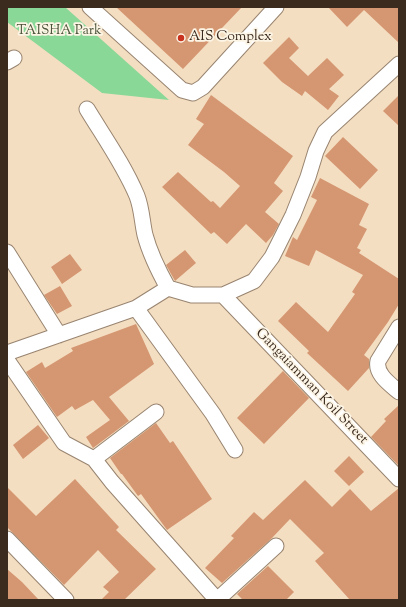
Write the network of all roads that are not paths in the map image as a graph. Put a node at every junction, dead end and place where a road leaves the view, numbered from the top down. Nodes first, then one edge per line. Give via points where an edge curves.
1 (90, 7) edge
2 (276, 7) edge
3 (399, 64) edge
4 (87, 109) dead end
5 (7, 252) edge
6 (168, 288) junction
7 (223, 295) junction
8 (136, 308) junction
9 (399, 327) edge
10 (59, 335) junction
11 (7, 353) edge
12 (7, 360) edge
13 (399, 392) edge
14 (156, 412) dead end
15 (235, 450) dead end
16 (94, 459) junction
17 (399, 479) edge
18 (7, 539) edge
19 (276, 546) dead end
20 (213, 598) edge
21 (66, 600) edge

1 - 2 street via 182,90 193,93 203,87
3 - 7 street via 325,132 293,215 272,257 254,281
4 - 6 street via 137,197 152,259
5 - 10 street
6 - 7 street via 192,295
6 - 8 street
7 - 17 street, Gangaiamman Koil Street
8 - 10 street
8 - 15 street via 213,414
9 - 13 street via 377,366 379,372
10 - 11 street
12 - 16 street via 64,443
14 - 16 street
16 - 20 street
18 - 21 street
19 - 20 street

